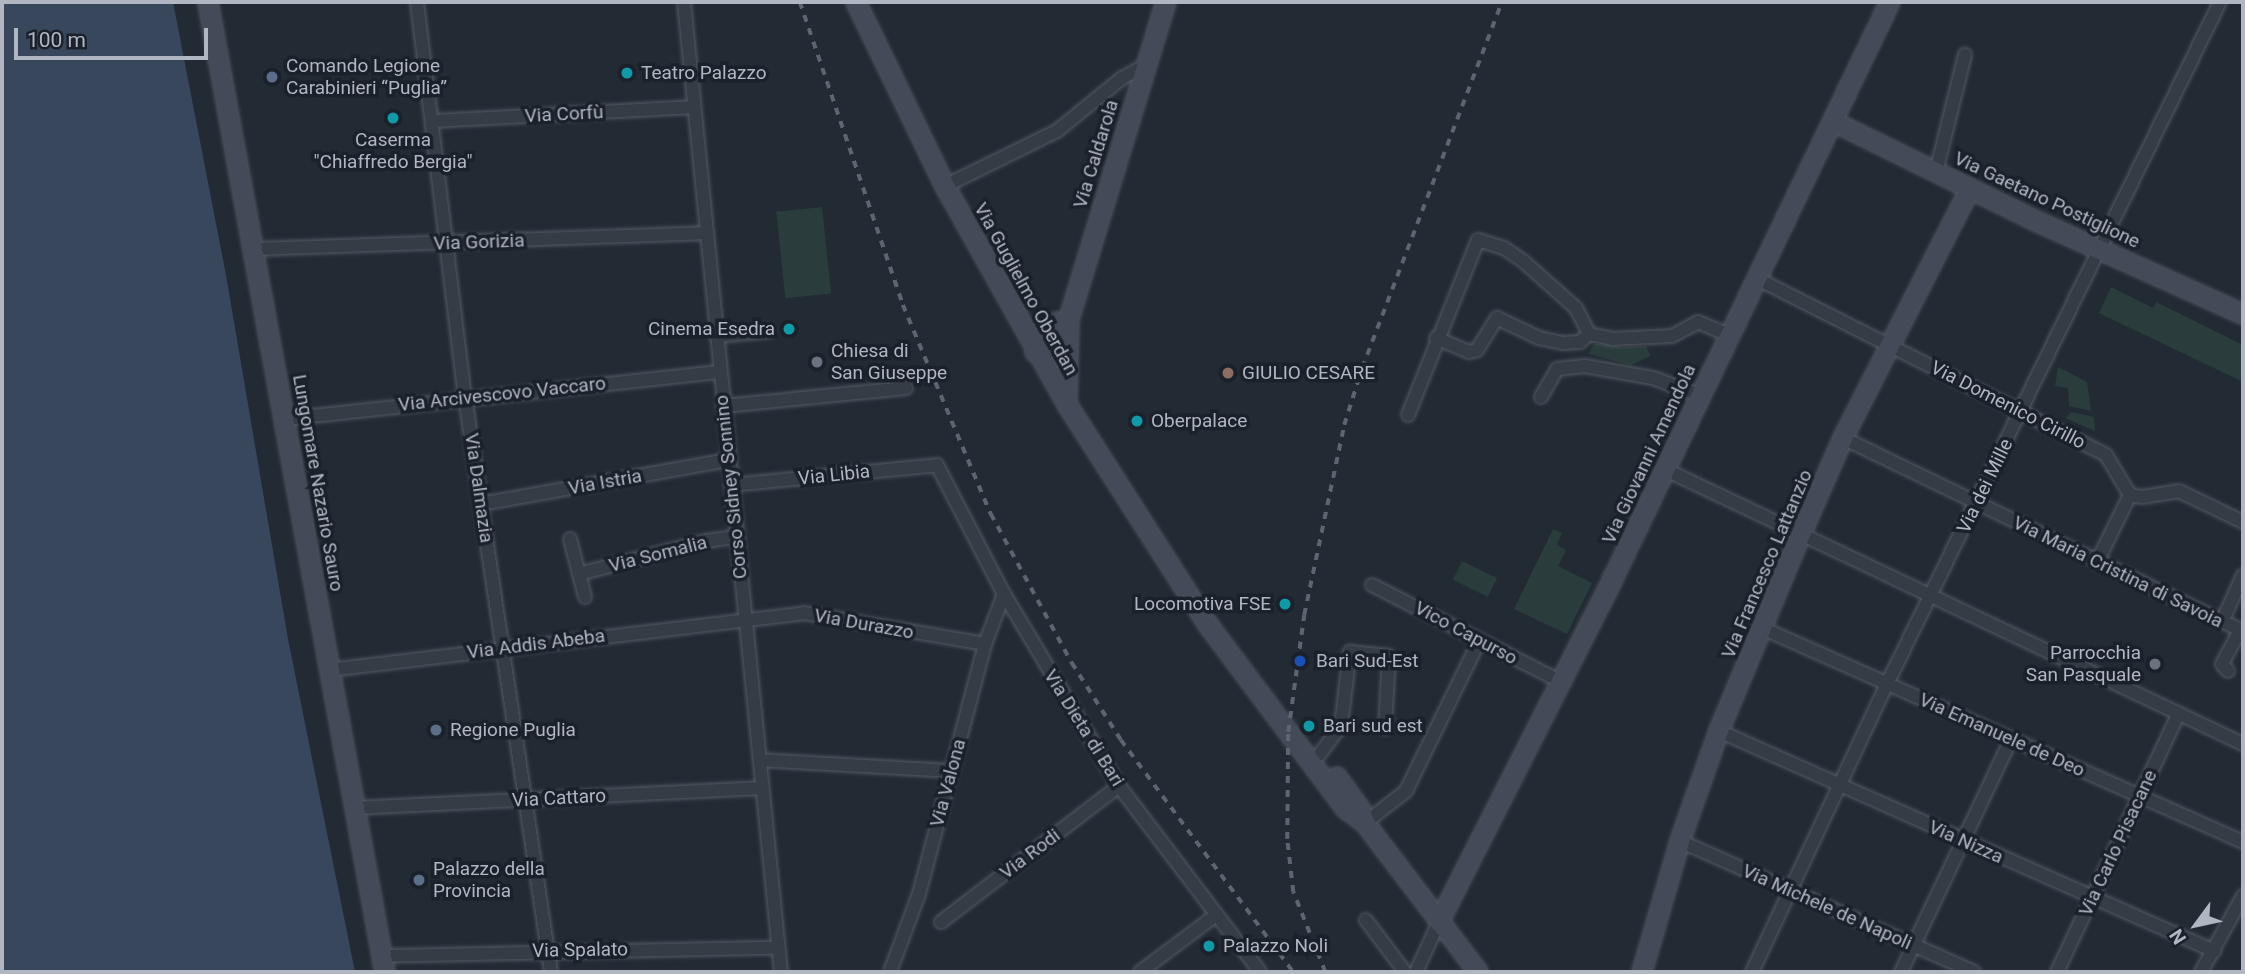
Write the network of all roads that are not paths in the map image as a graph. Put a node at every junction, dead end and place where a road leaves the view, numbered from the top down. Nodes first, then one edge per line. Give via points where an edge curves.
1 (208, 2) edge
2 (417, 2) edge
3 (684, 2) edge
4 (1166, 2) edge
5 (1890, 2) edge
6 (2220, 2) edge
7 (860, 3) edge
8 (1965, 55) dead end
9 (1145, 66) junction
10 (694, 107) junction
11 (435, 121) junction
12 (1835, 122) junction
13 (1937, 172) junction
14 (945, 186) junction
15 (1970, 188) junction
16 (705, 233) junction
17 (449, 243) junction
18 (254, 249) junction
19 (2100, 249) junction
20 (1758, 279) junction
21 (1007, 304) junction
22 (2243, 314) edge
23 (1063, 321) junction
24 (769, 331) dead end
25 (1588, 334) junction
26 (1728, 335) junction
27 (716, 336) junction
28 (1068, 338) junction
29 (1436, 338) junction
30 (1892, 345) junction
31 (1035, 352) junction
32 (719, 372) junction
33 (906, 388) dead end
34 (1699, 396) junction
35 (466, 397) junction
36 (1541, 397) dead end
37 (1068, 406) junction
38 (723, 407) junction
39 (2021, 412) junction
40 (1408, 415) dead end
41 (285, 419) junction
42 (1843, 438) junction
43 (728, 460) junction
44 (937, 465) joint
45 (1664, 469) junction
46 (731, 485) junction
47 (2130, 495) junction
48 (481, 503) junction
49 (1976, 503) junction
50 (2243, 522) edge
51 (1802, 532) junction
52 (736, 537) junction
53 (570, 539) dead end
54 (2097, 562) junction
55 (579, 574) junction
56 (2243, 575) edge
57 (1184, 582) junction
58 (1372, 585) dead end
59 (1004, 594) junction
60 (1933, 594) junction
61 (585, 597) dead end
62 (743, 619) junction
63 (2222, 622) junction
64 (1762, 628) junction
65 (2242, 631) edge
66 (1479, 642) junction
67 (985, 644) junction
68 (502, 648) junction
69 (329, 670) junction
70 (2228, 671) dead end
71 (1560, 681) junction
72 (1887, 684) junction
73 (2179, 713) junction
74 (1385, 728) dead end
75 (1719, 731) junction
76 (2011, 739) junction
77 (2243, 744) edge
78 (1319, 755) junction
79 (760, 760) junction
80 (951, 771) junction
81 (1839, 785) junction
82 (1119, 786) junction
83 (763, 788) junction
84 (2140, 796) junction
85 (527, 799) junction
86 (355, 808) junction
87 (1365, 823) junction
88 (1680, 841) junction
89 (1964, 842) junction
90 (2243, 842) edge
91 (1790, 890) junction
92 (2243, 896) edge
93 (2092, 898) junction
94 (1216, 915) junction
95 (2239, 918) edge
96 (1366, 920) dead end
97 (941, 922) dead end
98 (1439, 922) junction
99 (1917, 947) junction
100 (778, 948) junction
101 (548, 950) junction
102 (2214, 951) junction
103 (384, 964) edge
104 (551, 972) edge
105 (780, 972) edge
106 (890, 972) edge
107 (1140, 972) edge
108 (1260, 972) edge
109 (1405, 972) edge
110 (1416, 972) edge
111 (1478, 972) edge
112 (1642, 972) edge
113 (1752, 972) edge
114 (1901, 972) edge
115 (1974, 972) edge
116 (2057, 972) edge
117 (2201, 972) edge

1 - 18 main road, Lungomare Nazario Sauro
2 - 11 street, Via Dalmazia
3 - 10 street, Corso Sidney Sonnino
4 - 9 main road, Via Caldarola
5 - 12 main road, Via Giovanni Amendola
6 - 19 street, Via dei Mille
7 - 14 main road, Via Guglielmo Oberdan
8 - 13 street
9 - 14 street via 1122,78 1057,131
9 - 23 main road, Via Caldarola
10 - 11 street, Via Corfù
10 - 16 street, Corso Sidney Sonnino
11 - 17 street, Via Dalmazia
12 - 13 main road, Via Gaetano Postiglione
12 - 20 main road, Via Giovanni Amendola
13 - 15 main road, Via Gaetano Postiglione
14 - 21 main road, Via Guglielmo Oberdan
15 - 19 main road, Via Gaetano Postiglione
15 - 30 main road, Via Francesco Lattanzio
16 - 17 street, Via Gorizia
16 - 27 street, Corso Sidney Sonnino
17 - 18 street, Via Gorizia
17 - 35 street, Via Dalmazia
18 - 41 main road, Lungomare Nazario Sauro
19 - 22 main road, Via Gaetano Postiglione
19 - 39 street, Via dei Mille
20 - 26 main road, Via Giovanni Amendola
20 - 30 street, Via Domenico Cirillo
21 - 23 main road via 1037,322
21 - 31 main road, Via Guglielmo Oberdan
23 - 28 main road
23 - 31 main road via 1038,341
24 - 27 street
25 - 26 street via 1612,339 1672,336 1698,322
25 - 29 street via 1580,342 1563,343 1539,338 1497,318 1477,350 1469,352
25 - 29 street via 1583,318 1559,292 1523,261 1484,239 1473,244
26 - 34 main road, Via Giovanni Amendola
27 - 32 street, Corso Sidney Sonnino
28 - 31 main road
28 - 37 main road
29 - 40 street
30 - 39 street, Via Domenico Cirillo
30 - 42 main road, Via Francesco Lattanzio
31 - 37 main road, Via Guglielmo Oberdan
32 - 35 street, Via Arcivescovo Vaccaro
32 - 38 street, Corso Sidney Sonnino
33 - 38 street
34 - 36 street via 1653,377 1584,366 1557,369
34 - 45 main road, Via Giovanni Amendola
35 - 41 street, Via Arcivescovo Vaccaro
35 - 48 street, Via Dalmazia
37 - 57 main road, Via Guglielmo Oberdan
38 - 43 street, Corso Sidney Sonnino
39 - 47 street, Via Domenico Cirillo via 2106,455
39 - 49 street, Via dei Mille
41 - 69 main road, Lungomare Nazario Sauro
42 - 49 street, Via Maria Cristina di Savoia
42 - 51 main road, Via Francesco Lattanzio
43 - 46 street, Corso Sidney Sonnino
43 - 48 street, Via Istria
44 - 46 street, Via Libia
44 - 59 street, Via Dieta di Bari
45 - 51 street
45 - 71 main road, Via Giovanni Amendola
46 - 52 street, Corso Sidney Sonnino
47 - 50 street via 2179,491
47 - 54 street
48 - 68 street, Via Dalmazia
49 - 54 street, Via Maria Cristina di Savoia
49 - 60 street, Via dei Mille
51 - 60 street
51 - 64 main road, Via Francesco Lattanzio
52 - 55 street, Via Somalia via 695,543
52 - 62 street, Corso Sidney Sonnino
53 - 55 street
54 - 63 street, Via Maria Cristina di Savoia
55 - 61 street
56 - 63 street
57 - 78 main road, Via Guglielmo Oberdan via 1199,593
57 - 87 main road, Via Guglielmo Oberdan via 1191,600 1246,678 1345,808
58 - 66 street, Vico Capurso
59 - 67 street, Via Valona
59 - 82 street, Via Dieta di Bari
60 - 72 street, Via dei Mille
60 - 73 street
62 - 67 street, Via Durazzo via 804,613
62 - 68 street, Via Addis Abeba
62 - 79 street, Corso Sidney Sonnino
63 - 65 street, Via Maria Cristina di Savoia
64 - 72 street, Via Emanuele de Deo
64 - 75 main road, Via Francesco Lattanzio
65 - 70 street via 2222,664
66 - 71 street, Vico Capurso
66 - 87 street via 1406,790
67 - 80 street, Via Valona
68 - 69 street, Via Addis Abeba
68 - 85 street, Via Dalmazia via 508,659
69 - 86 main road, Lungomare Nazario Sauro
71 - 98 main road, Via Giovanni Amendola
72 - 76 street, Via Emanuele de Deo
72 - 81 street, Via dei Mille
73 - 77 street
73 - 84 street, Via Carlo Pisacane
74 - 78 street via 1389,656 1350,652 1341,726
75 - 81 street, Via Nizza
75 - 88 main road, Via Francesco Lattanzio
76 - 84 street, Via Emanuele de Deo
76 - 89 street
78 - 87 main road, Via Guglielmo Oberdan via 1361,810
79 - 80 street
79 - 83 street, Corso Sidney Sonnino
80 - 106 street, Via Valona via 919,894
81 - 89 street, Via Nizza
81 - 91 street, Via dei Mille
82 - 94 street, Via Dieta di Bari
82 - 97 street, Via Rodi
83 - 85 street, Via Cattaro
83 - 100 street, Corso Sidney Sonnino
84 - 90 street, Via Emanuele de Deo
84 - 93 street, Via Carlo Pisacane
85 - 86 street, Via Cattaro
85 - 101 street, Via Dalmazia
86 - 103 main road, Lungomare Nazario Sauro
87 - 98 main road, Via Guglielmo Oberdan
88 - 91 street, Via Michele de Napoli
88 - 112 main road, Via Francesco Lattanzio
89 - 93 street, Via Nizza
89 - 99 street
91 - 99 street, Via Michele de Napoli
91 - 113 street, Via dei Mille
92 - 95 street
93 - 102 street, Via Nizza
93 - 116 street, Via Carlo Pisacane
94 - 107 street
94 - 108 street, Via Dieta di Bari
95 - 102 street
96 - 109 street
98 - 110 street
98 - 111 main road, Via Guglielmo Oberdan
99 - 114 street
99 - 115 street, Via Michele de Napoli
100 - 101 street, Via Spalato
100 - 105 street, Corso Sidney Sonnino
101 - 103 street, Via Spalato
101 - 104 street, Via Dalmazia
102 - 117 street

